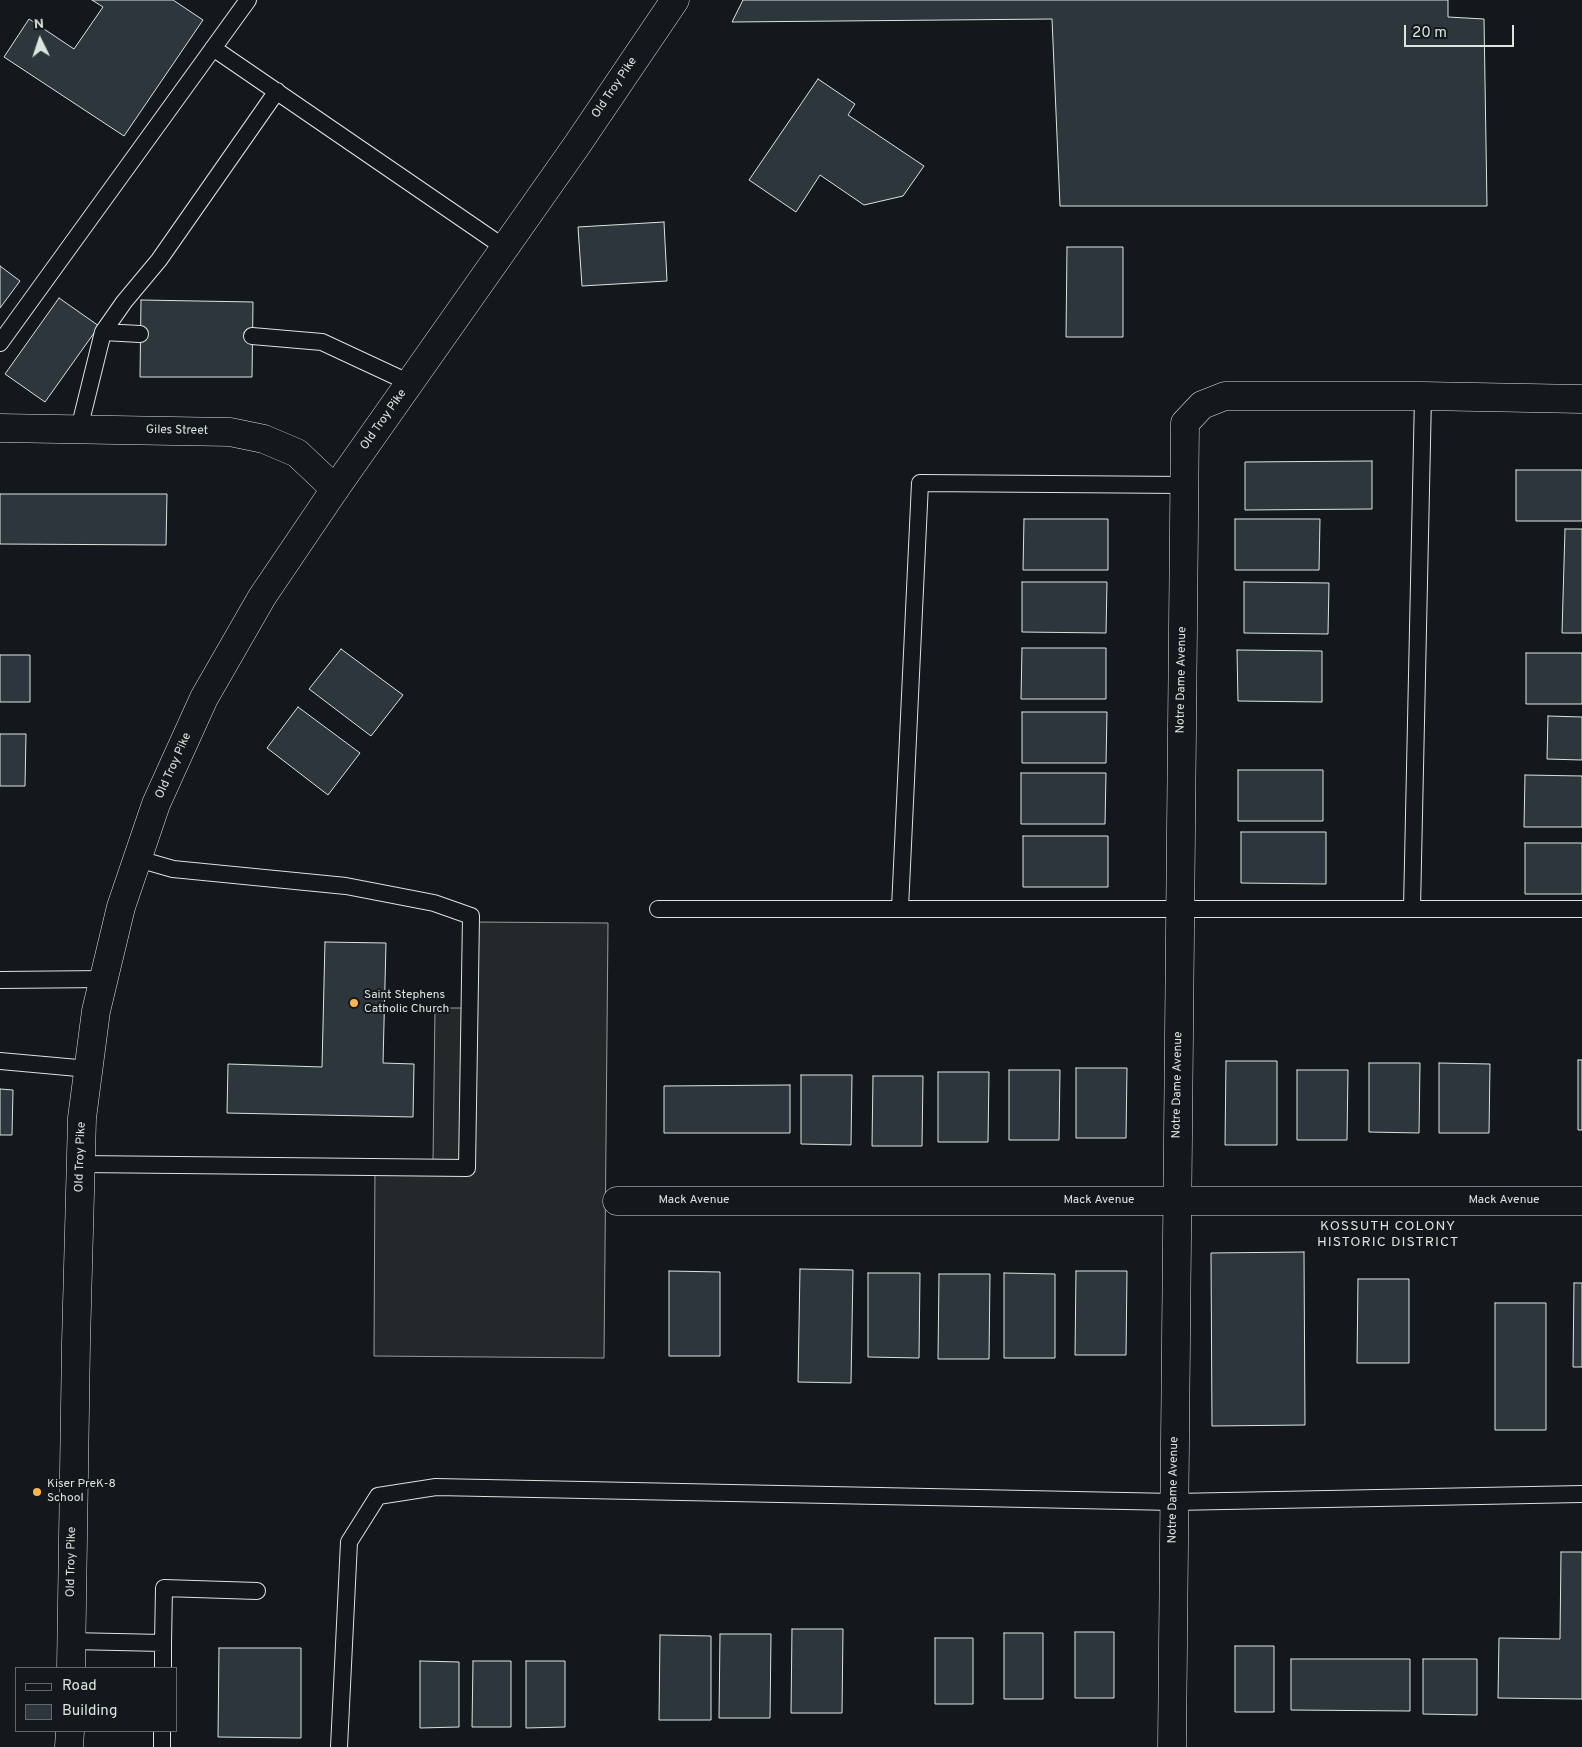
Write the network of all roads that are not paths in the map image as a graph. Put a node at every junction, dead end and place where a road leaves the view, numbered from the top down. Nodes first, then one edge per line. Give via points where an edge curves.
1 (248, 0) edge
2 (675, 0) edge
3 (214, 48) junction
4 (277, 91) junction
5 (505, 248) junction
6 (103, 332) junction
7 (140, 334) dead end
8 (252, 336) dead end
9 (0, 343) edge
10 (410, 383) junction
11 (1423, 396) junction
12 (1582, 399) edge
13 (0, 428) edge
14 (79, 429) junction
15 (1185, 485) junction
16 (335, 489) junction
17 (138, 859) junction
18 (900, 908) junction
19 (1180, 908) junction
20 (1412, 908) junction
21 (658, 909) dead end
22 (1582, 909) edge
23 (104, 979) junction
24 (0, 980) edge
25 (0, 1061) edge
26 (89, 1069) junction
27 (81, 1164) junction
28 (617, 1201) dead end
29 (1177, 1202) junction
30 (1582, 1202) edge
31 (1582, 1494) edge
32 (1174, 1502) junction
33 (257, 1590) dead end
34 (71, 1641) junction
35 (163, 1643) junction
36 (71, 1667) edge
37 (163, 1667) edge
38 (70, 1732) edge
39 (162, 1732) edge
40 (69, 1747) edge
41 (162, 1747) edge
42 (339, 1747) edge
43 (1172, 1747) edge

1 - 3 lane
2 - 5 street, Old Troy Pike
3 - 4 lane
3 - 9 lane
4 - 5 lane
4 - 6 lane via 159,260
5 - 10 street, Old Troy Pike
6 - 7 lane
6 - 14 lane
8 - 10 lane via 322,342
10 - 16 street, Old Troy Pike
11 - 12 street
11 - 15 street, Notre Dame Avenue via 1225,396 1202,406 1185,423
11 - 20 lane
13 - 14 street, Giles Street
14 - 16 street, Giles Street via 230,432 264,439 297,453
15 - 18 lane via 920,483
15 - 19 street, Notre Dame Avenue
16 - 17 street, Old Troy Pike via 262,597 204,698 156,804
17 - 23 street, Old Troy Pike via 121,907
17 - 27 lane via 173,869 346,886 434,903 471,916 466,1168
18 - 19 lane
18 - 21 lane
19 - 20 lane
19 - 29 street, Notre Dame Avenue
20 - 22 lane
23 - 24 lane
23 - 26 street, Old Troy Pike via 96,1011
25 - 26 lane
26 - 27 street, Old Troy Pike via 82,1118
27 - 34 street, Old Troy Pike
28 - 29 street, Mack Avenue
29 - 30 street, Mack Avenue
29 - 32 street, Notre Dame Avenue
31 - 32 lane
32 - 42 lane via 436,1487 378,1496 349,1542
32 - 43 street, Notre Dame Avenue
33 - 35 lane via 164,1588
34 - 35 lane
34 - 36 street, Old Troy Pike
35 - 37 lane
38 - 40 street
39 - 41 lane

